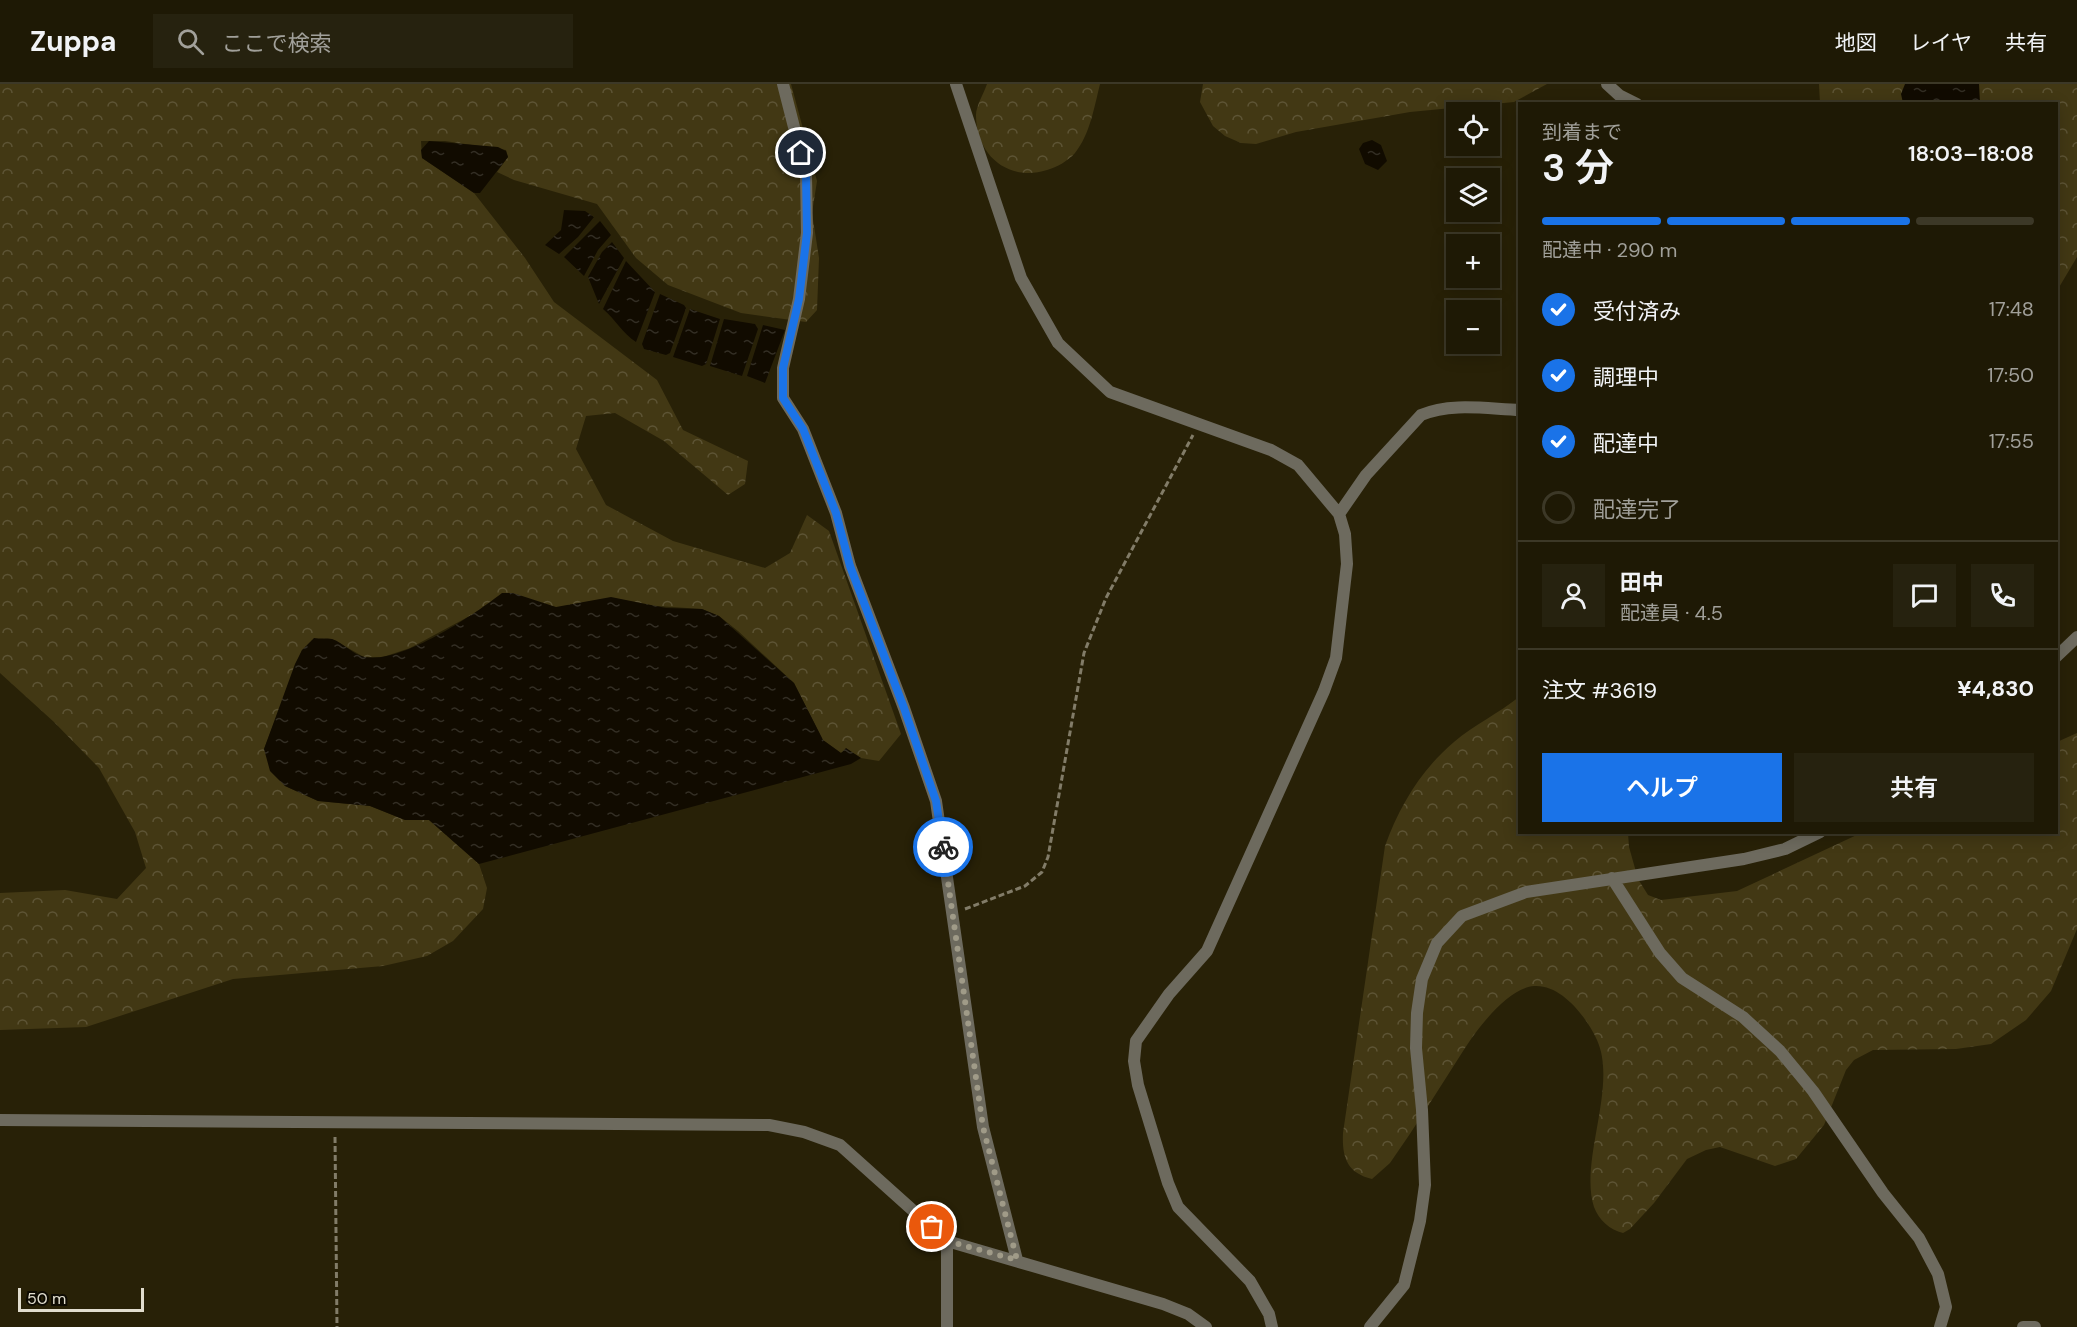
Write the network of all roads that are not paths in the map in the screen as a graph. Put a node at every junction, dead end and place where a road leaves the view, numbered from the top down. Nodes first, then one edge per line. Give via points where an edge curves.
1 (783, 84) edge
2 (956, 84) edge
3 (1607, 84) edge
4 (1633, 102) edge
5 (1518, 410) edge
6 (1339, 514) junction
7 (2077, 637) edge
8 (2058, 655) edge
9 (1816, 834) edge
10 (1612, 878) junction
11 (0, 1120) edge
12 (947, 1241) junction
13 (1017, 1260) junction
14 (947, 1327) edge
15 (1206, 1327) edge
16 (1272, 1327) edge
17 (1370, 1327) edge
18 (1940, 1327) edge
19 (2023, 1327) edge
20 (2035, 1327) edge

1 - 13 street via 806,174 807,233 799,299 783,368 783,398 803,429 836,513 850,566 936,801 983,1127
2 - 6 street via 1021,278 1058,343 1110,392 1271,450 1298,465
3 - 4 street
5 - 6 street via 1450,408 1421,415 1366,475
6 - 16 street via 1346,534 1347,564 1336,658 1324,691 1207,951 1169,994 1136,1041 1134,1061 1144,1107 1178,1207 1250,1281
7 - 8 street
9 - 10 street via 1785,849 1744,859
10 - 17 street via 1526,892 1462,916 1437,943 1422,979 1417,1013 1425,1185 1420,1221 1404,1285
10 - 18 street via 1660,953 1682,978 1743,1017 1780,1051 1813,1091 1919,1238 1938,1274 1946,1307
11 - 12 street via 769,1125 840,1145
12 - 13 street
12 - 14 street
13 - 15 street via 1163,1304
19 - 20 street

